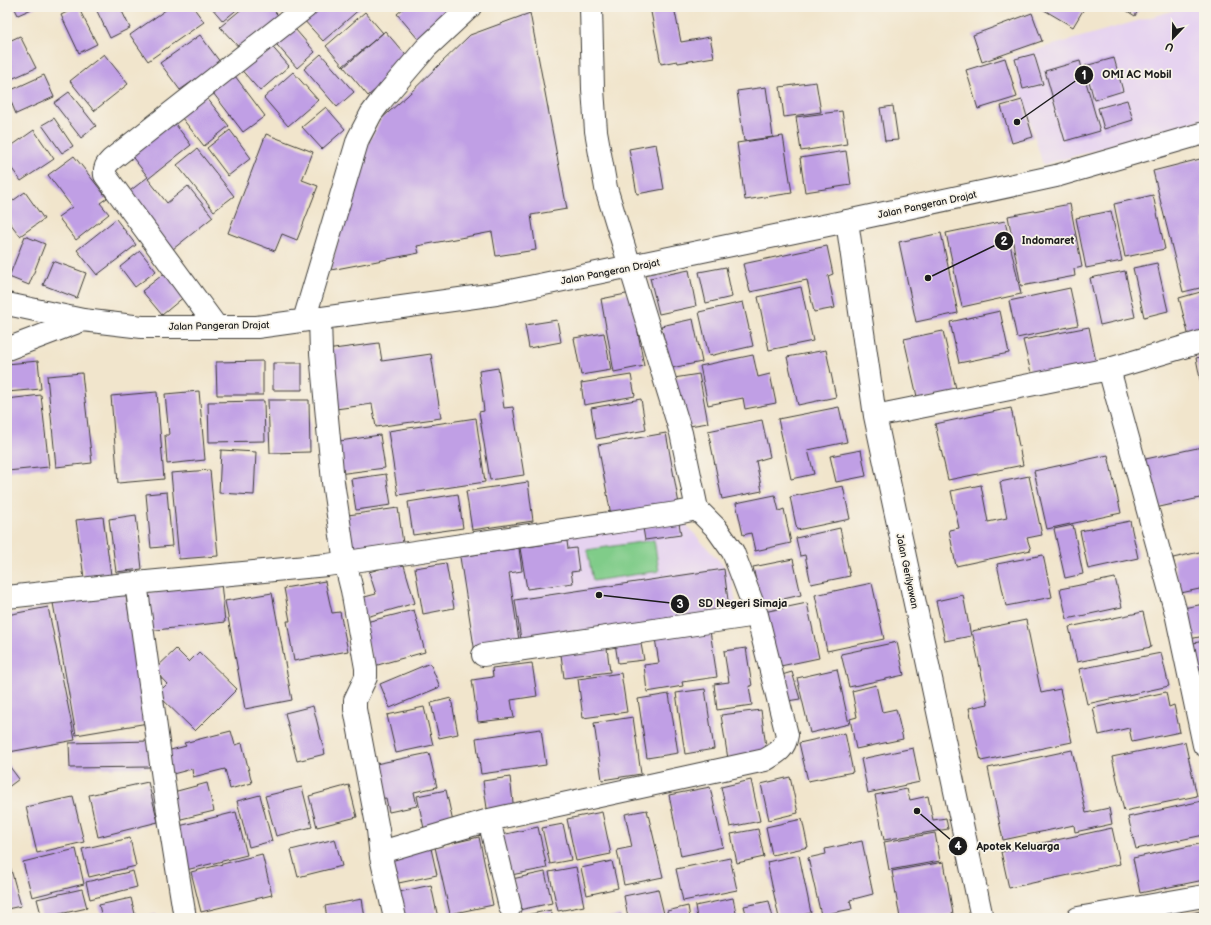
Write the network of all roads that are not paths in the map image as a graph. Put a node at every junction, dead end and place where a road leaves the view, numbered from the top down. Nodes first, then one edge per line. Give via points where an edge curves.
1 (306, 7) edge
2 (470, 7) edge
3 (591, 7) edge
4 (1204, 133) edge
5 (847, 221) junction
6 (630, 267) junction
7 (7, 304) edge
8 (312, 319) junction
9 (83, 320) junction
10 (216, 326) junction
11 (1204, 341) edge
12 (7, 349) edge
13 (1109, 369) junction
14 (875, 416) junction
15 (697, 509) junction
16 (344, 562) junction
17 (136, 582) junction
18 (7, 597) edge
19 (757, 615) junction
20 (484, 655) dead end
21 (1204, 745) edge
22 (489, 820) junction
23 (381, 852) junction
24 (1204, 896) edge
25 (510, 907) dead end
26 (185, 918) edge
27 (395, 918) edge
28 (982, 918) edge
29 (1078, 918) edge

1 - 10 street via 111,160 104,170 105,175
2 - 8 street via 426,48 380,102 358,139
3 - 6 street via 596,131 606,188
4 - 5 street, Jalan Pangeran Drajat via 1056,176
5 - 6 street, Jalan Pangeran Drajat
5 - 14 street, Jalan Gerilyawan
6 - 8 street, Jalan Pangeran Drajat via 496,294
6 - 15 street via 681,433
7 - 9 street, Jalan Pangeran Drajat
8 - 10 street, Jalan Pangeran Drajat via 257,327
8 - 16 street via 322,353 333,482
9 - 10 street, Jalan Pangeran Drajat via 142,327
9 - 12 street
11 - 13 street
13 - 14 street
13 - 21 street via 1176,613
14 - 28 street, Jalan Gerilyawan
15 - 16 street
15 - 19 street via 716,528 733,552
16 - 17 street
16 - 23 street via 352,590 366,668 366,677 355,700 355,709
17 - 18 street
17 - 26 street
19 - 20 street
19 - 22 street via 787,734 786,743 780,751 765,760
22 - 23 street
22 - 25 street
23 - 27 street
24 - 29 street

